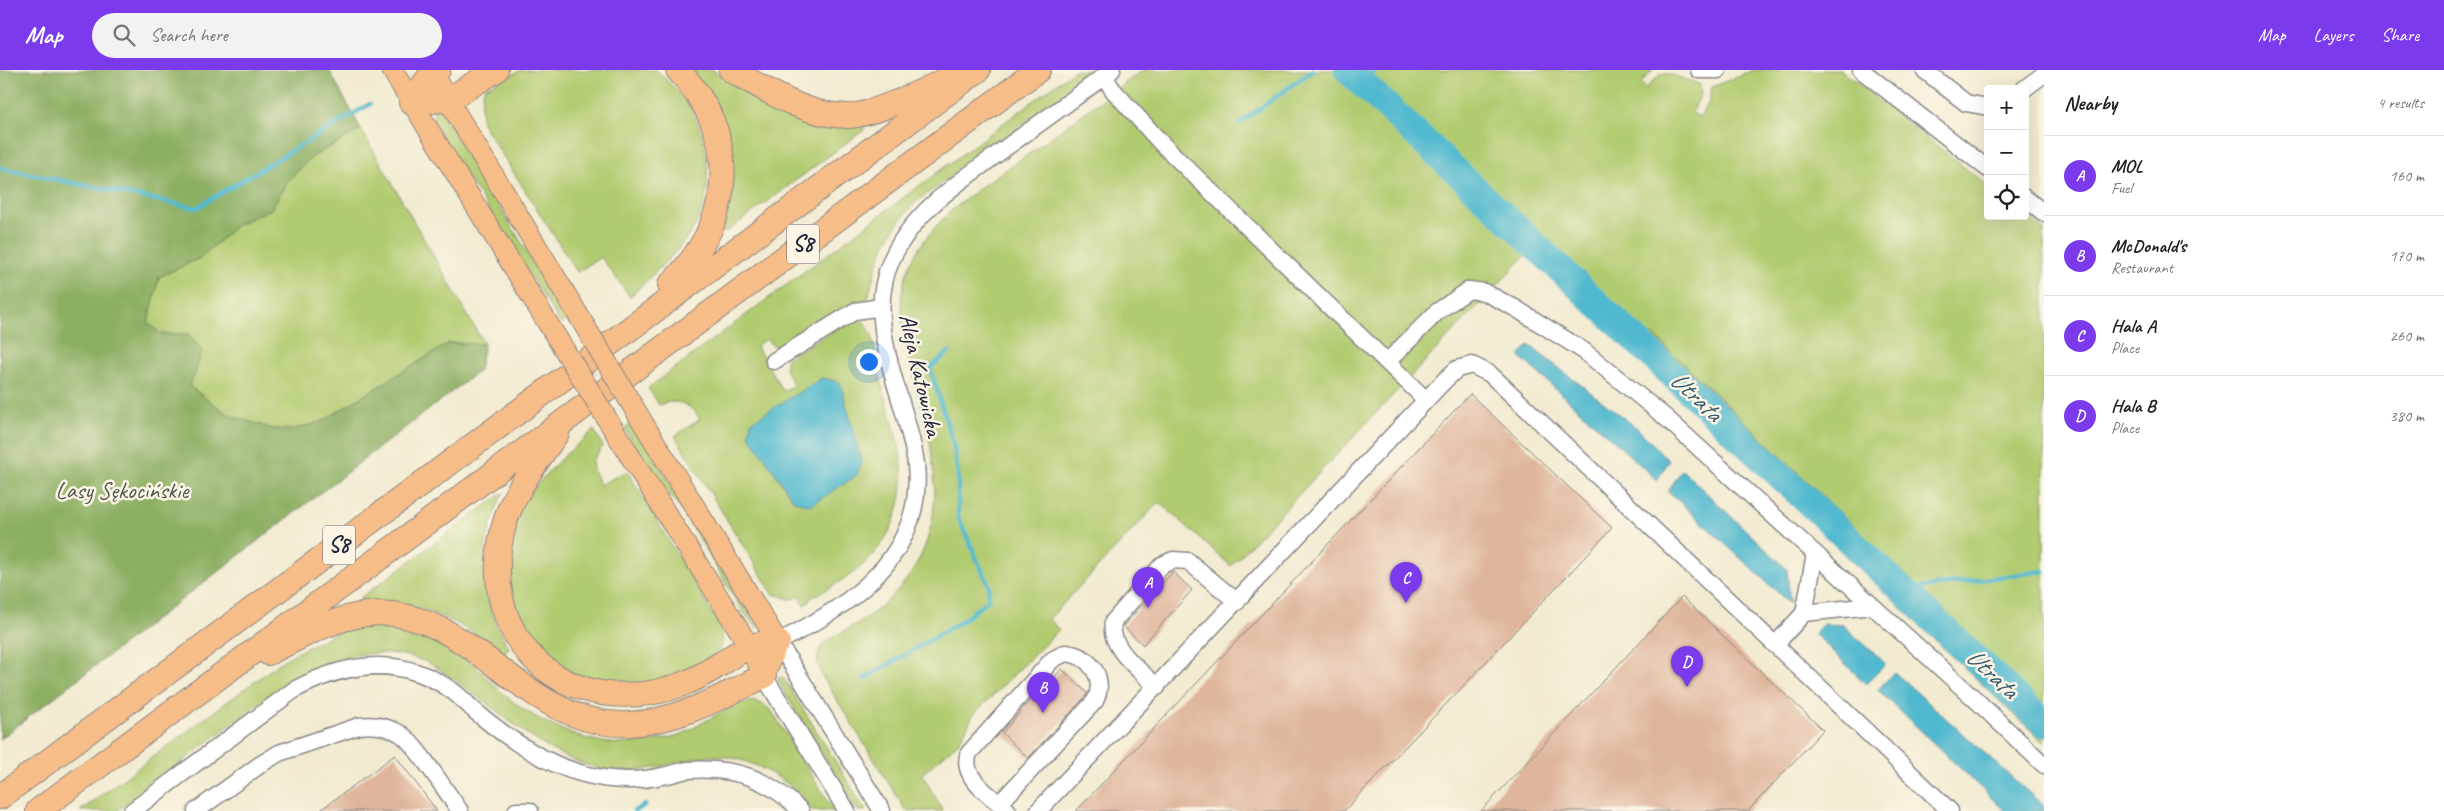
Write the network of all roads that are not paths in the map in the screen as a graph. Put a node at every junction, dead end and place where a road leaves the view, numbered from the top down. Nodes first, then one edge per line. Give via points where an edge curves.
1 (392, 70) edge
2 (496, 70) edge
3 (678, 70) edge
4 (731, 70) edge
5 (968, 70) edge
6 (978, 70) edge
7 (1038, 70) edge
8 (1699, 70) edge
9 (1718, 70) edge
10 (1861, 70) edge
11 (1924, 70) edge
12 (434, 71) edge
13 (1108, 73) edge
14 (2044, 74) edge
15 (2029, 85) edge
16 (448, 100) junction
17 (411, 102) junction
18 (1984, 106) edge
19 (1984, 166) edge
20 (2029, 201) edge
21 (2044, 213) edge
22 (881, 307) junction
23 (623, 333) junction
24 (774, 361) dead end
25 (1387, 362) junction
26 (1426, 400) junction
27 (567, 417) junction
28 (1815, 554) junction
29 (1237, 602) junction
30 (1872, 606) junction
31 (1804, 613) junction
32 (778, 642) junction
33 (1775, 645) junction
34 (749, 646) junction
35 (223, 674) junction
36 (764, 676) junction
37 (1158, 687) junction
38 (2044, 765) edge
39 (0, 797) edge
40 (1004, 807) edge
41 (38, 811) edge
42 (132, 811) edge
43 (196, 811) edge
44 (460, 811) edge
45 (516, 811) edge
46 (530, 811) edge
47 (801, 811) edge
48 (847, 811) edge
49 (882, 811) edge
50 (1038, 811) edge
51 (1950, 811) edge

1 - 17 main road
2 - 16 highway
3 - 23 highway via 695,88 718,132 722,149 722,191 714,224 688,267
4 - 5 highway via 780,98 822,113 850,116 873,110
6 - 23 highway, S8
7 - 27 highway, S8
8 - 9 street
10 - 19 street
11 - 18 street via 1966,103
12 - 16 main road
12 - 17 highway
13 - 22 street, Aleja Katowicka via 968,176 913,224 899,242 890,263
13 - 25 street via 1113,90 1162,144
14 - 15 street
16 - 17 highway
16 - 32 main road, bridge
17 - 34 main road, bridge
20 - 21 street
22 - 24 street via 855,311
22 - 32 street, Aleja Katowicka via 886,350 914,454 916,480 910,522 892,558 866,587 814,623
23 - 39 highway, S8
25 - 26 street
25 - 28 street via 1438,311 1469,290 1484,292 1584,351 1665,417
26 - 29 street
26 - 33 street via 1457,369 1472,364 1490,374
27 - 34 highway via 520,488 503,528 498,564 500,593 518,640 558,679 612,696 683,686
27 - 35 highway, S8
28 - 30 street
28 - 31 street
29 - 37 street
29 - 37 street via 1188,561 1173,560 1162,565 1113,622 1111,629 1122,651
30 - 31 street
30 - 38 street
31 - 33 street
32 - 34 highway
32 - 36 main road
32 - 49 street
33 - 51 street
34 - 36 main road
35 - 36 highway via 344,619 387,614 405,616 445,630 524,688 562,711 605,723 644,723 672,717 692,711
35 - 41 highway, S8
36 - 48 street
37 - 50 street
40 - 40 street via 1096,701 1100,678 1079,656 1065,653 1052,660 969,753 969,773
42 - 47 street via 294,690 344,669 388,666 416,670 451,690 477,713 546,760 583,774 612,780 661,777 687,770 739,773 783,793
43 - 44 street via 279,753 359,726 372,725 403,735
45 - 46 street

